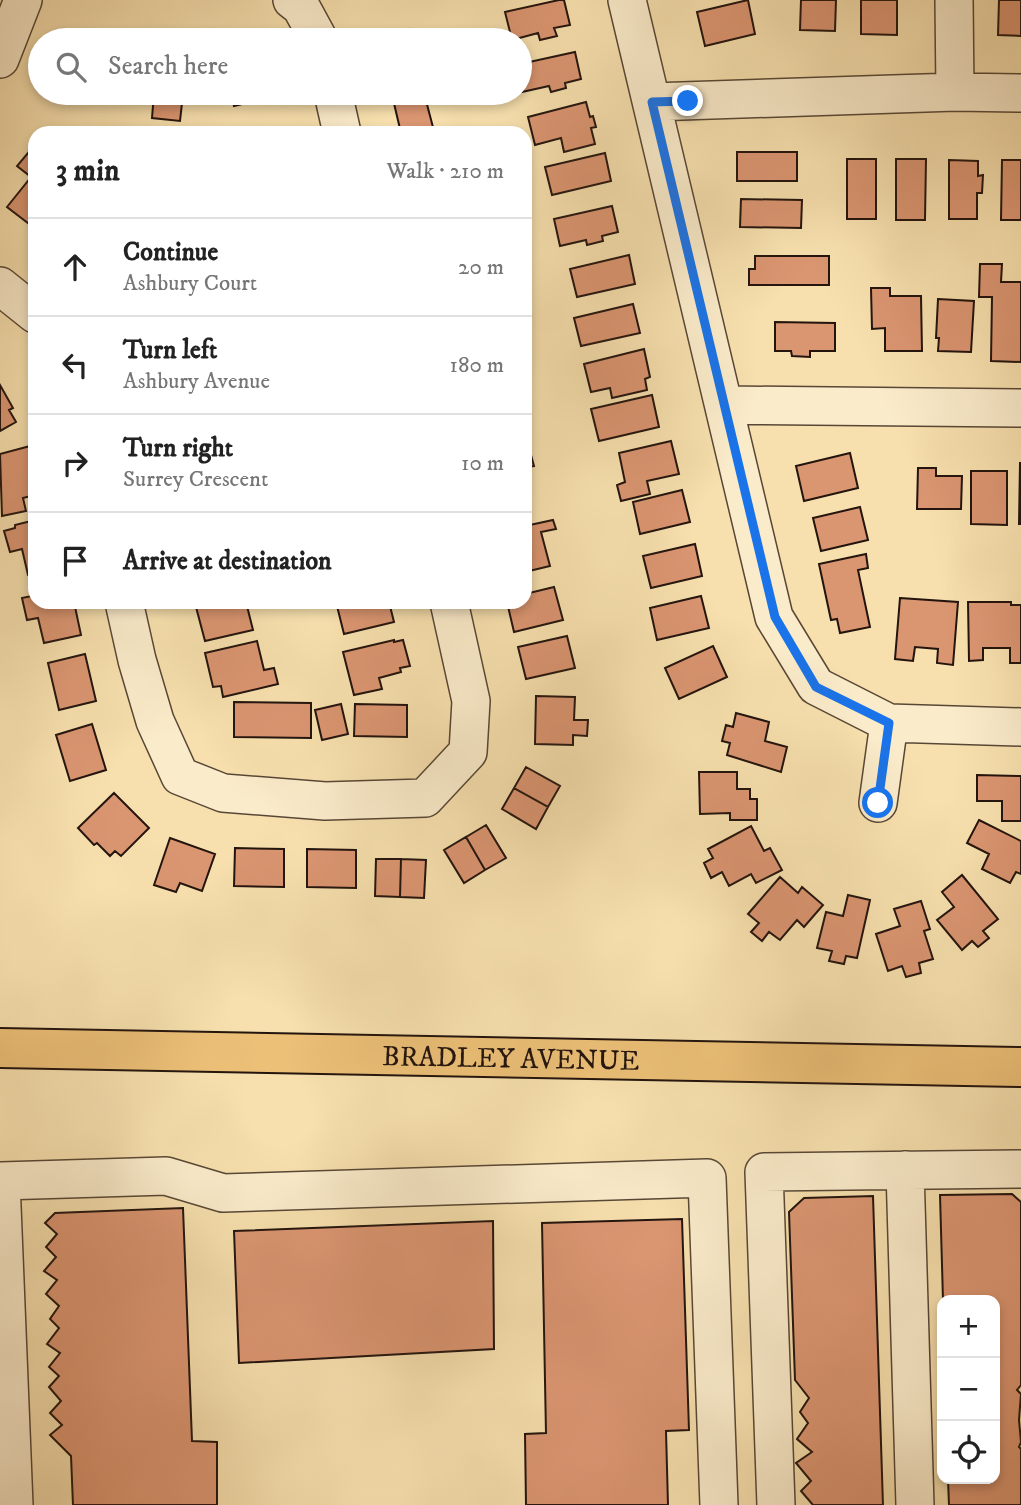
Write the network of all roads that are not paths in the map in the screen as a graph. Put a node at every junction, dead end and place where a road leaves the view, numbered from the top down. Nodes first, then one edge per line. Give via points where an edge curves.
1 (23, 0) edge
2 (292, 0) edge
3 (627, 0) edge
4 (954, 0) edge
5 (312, 28) edge
6 (0, 59) edge
7 (955, 92) junction
8 (1021, 93) edge
9 (652, 102) junction
10 (336, 105) edge
11 (340, 126) edge
12 (0, 286) edge
13 (28, 308) edge
14 (725, 405) junction
15 (1021, 408) edge
16 (126, 609) edge
17 (451, 609) edge
18 (889, 723) junction
19 (1021, 727) edge
20 (878, 803) dead end
21 (0, 1048) edge
22 (1021, 1067) edge
23 (1021, 1169) edge
24 (905, 1170) junction
25 (14, 1505) edge
26 (719, 1505) edge
27 (776, 1505) edge
28 (915, 1505) edge

1 - 6 street
2 - 5 street
3 - 9 street
4 - 7 street
7 - 8 street
7 - 9 street
9 - 14 street
10 - 11 street
12 - 13 street
14 - 15 street
14 - 18 street via 775,617 816,687
16 - 17 street via 155,721 180,776 223,793 325,801 425,798 468,752 471,701
18 - 19 street
18 - 20 street
21 - 22 main road, BRADLEY AVENUE
23 - 24 street
24 - 27 street via 764,1172
24 - 28 street
25 - 26 street via 1,1181 166,1176 223,1193 707,1178

